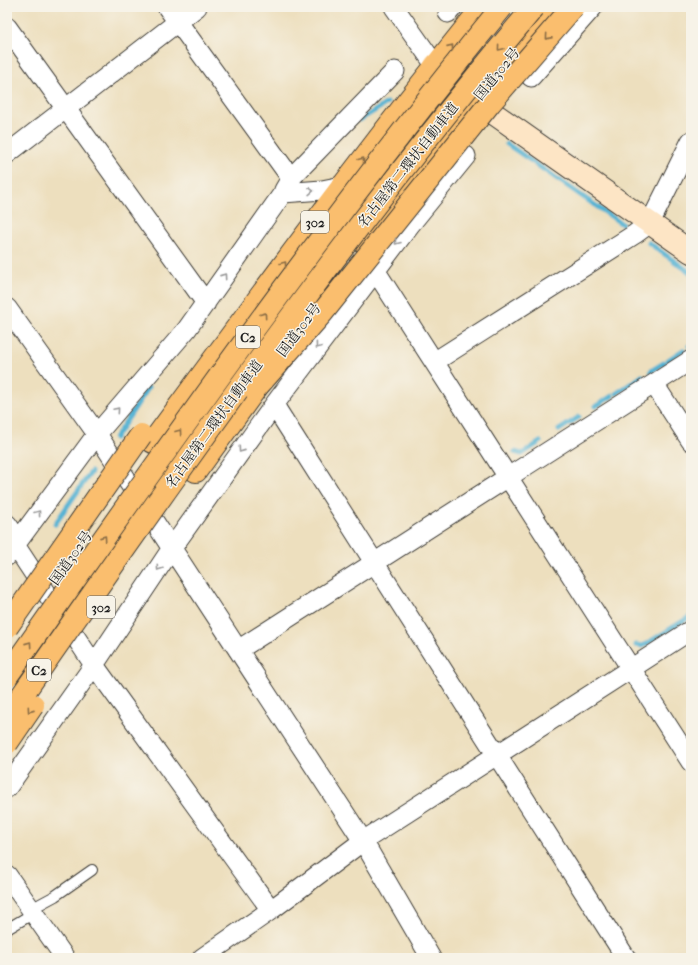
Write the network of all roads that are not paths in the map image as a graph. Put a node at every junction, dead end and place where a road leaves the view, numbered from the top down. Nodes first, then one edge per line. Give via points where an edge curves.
1 (197, 7) edge
2 (394, 7) edge
3 (483, 7) edge
4 (502, 7) edge
5 (534, 7) edge
6 (551, 7) edge
7 (573, 7) edge
8 (593, 7) edge
9 (173, 14) edge
10 (7, 27) edge
11 (436, 65) junction
12 (395, 71) dead end
13 (531, 77) dead end
14 (476, 101) junction
15 (66, 108) junction
16 (691, 141) edge
17 (7, 154) edge
18 (466, 156) dead end
19 (413, 180) junction
20 (287, 185) junction
21 (342, 186) junction
22 (650, 223) junction
23 (410, 225) junction
24 (691, 252) edge
25 (375, 270) junction
26 (206, 303) junction
27 (7, 308) edge
28 (691, 360) edge
29 (434, 362) junction
30 (654, 384) junction
31 (274, 405) junction
32 (97, 434) junction
33 (147, 439) junction
34 (691, 442) edge
35 (508, 477) junction
36 (7, 524) edge
37 (13, 547) edge
38 (172, 548) junction
39 (374, 563) junction
40 (72, 623) junction
41 (7, 627) edge
42 (691, 630) edge
43 (7, 650) edge
44 (238, 650) junction
45 (94, 665) junction
46 (631, 668) junction
47 (7, 676) edge
48 (7, 717) edge
49 (7, 743) edge
50 (497, 755) junction
51 (691, 762) edge
52 (7, 788) edge
53 (363, 841) junction
54 (92, 870) dead end
55 (7, 875) edge
56 (271, 910) junction
57 (32, 911) junction
58 (7, 929) edge
59 (65, 958) edge
60 (202, 958) edge
61 (431, 958) edge
62 (626, 958) edge

1 - 9 street
2 - 11 street
11 -> 3 highway, 302
47 -> 4 highway, 名古屋第二環状自動車道 / C2, bridge via 268,310 364,181
5 -> 40 highway, 名古屋第二環状自動車道 / C2, bridge via 482,69 298,309
6 - 14 highway, 国道302号 / 302
7 -> 40 highway, bridge via 480,116 323,312 222,429 180,481 93,600
8 - 13 street
9 - 15 street
9 - 20 street
10 - 15 street
11 - 14 street
21 -> 11 highway, 302
12 - 20 street
14 - 19 highway, 国道302号 / 302
14 - 22 street
15 - 17 street
15 - 26 street
16 - 22 street
18 - 23 street
19 - 23 street
19 -> 49 highway, 国道302号 / 302, bridge via 264,376
20 -> 21 street via 322,190
26 -> 20 street
33 -> 21 highway, 302 via 262,294
22 - 24 street
22 - 29 street
23 -> 25 street
25 - 29 street
25 -> 31 street
32 -> 26 street via 187,329
27 - 32 street
28 - 30 street
29 - 35 street
30 - 34 street
30 - 35 street
31 -> 38 street
31 - 39 street
37 -> 32 street
32 - 38 street
33 - 41 highway, bridge
33 - 43 highway, 国道302号
35 - 39 street
35 - 46 street
36 - 37 street
37 - 45 street
38 - 44 street
38 -> 45 street
39 - 44 street
39 - 50 street
40 - 48 highway, 名古屋第二環状自動車道 / C2, bridge
42 - 46 street
44 - 53 street
45 - 52 street
45 - 56 street
46 - 50 street
46 - 51 street
50 - 53 street
50 - 62 street
53 - 56 street
53 - 61 street
54 - 57 lane
55 - 57 street
56 - 60 street
57 - 58 lane
57 - 59 street

